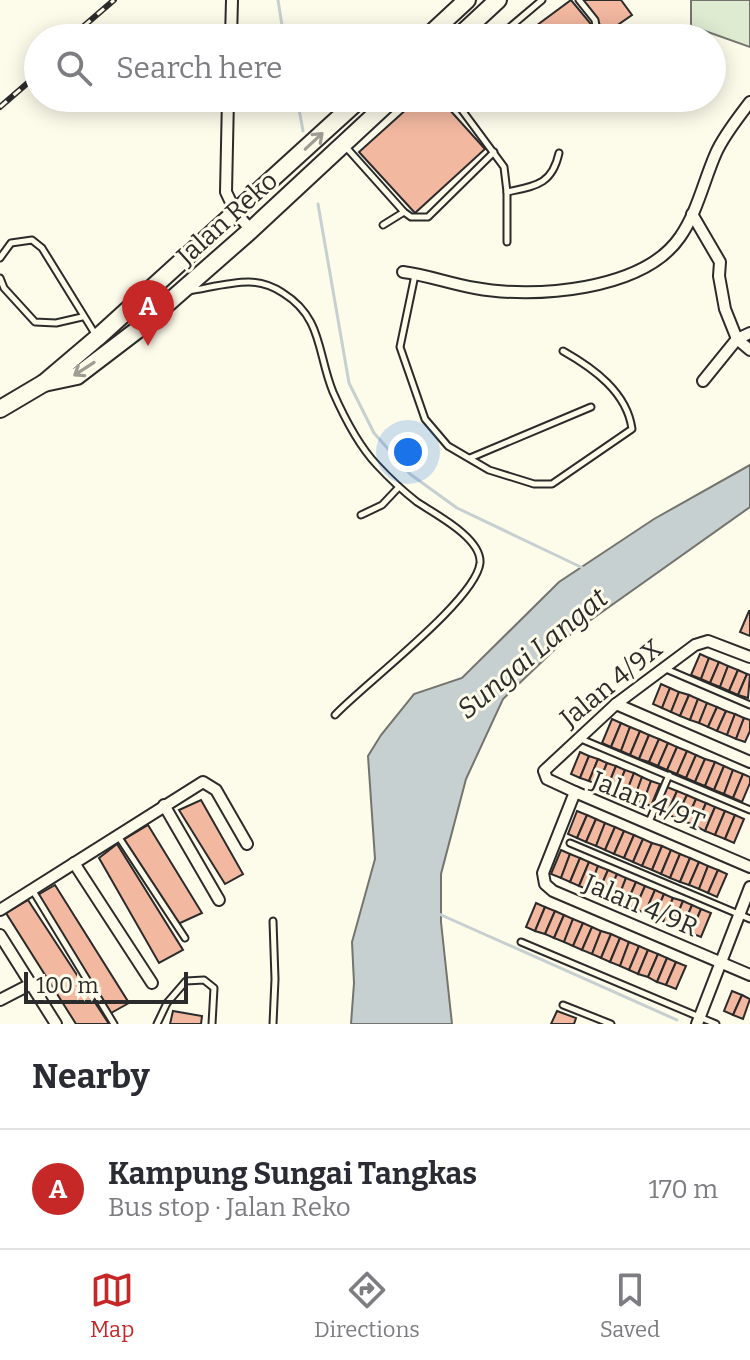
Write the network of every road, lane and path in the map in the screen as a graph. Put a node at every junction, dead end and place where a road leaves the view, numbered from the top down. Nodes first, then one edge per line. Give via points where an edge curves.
1 (232, 0) edge
2 (467, 0) edge
3 (498, 0) edge
4 (542, 0) edge
5 (579, 0) edge
6 (231, 24) edge
7 (441, 24) edge
8 (472, 24) edge
9 (514, 24) edge
10 (596, 24) edge
11 (750, 102) edge
12 (228, 112) edge
13 (346, 112) edge
14 (378, 112) edge
15 (464, 112) edge
16 (343, 144) junction
17 (494, 152) junction
18 (559, 153) dead end
19 (507, 192) junction
20 (404, 212) junction
21 (236, 213) junction
22 (692, 214) junction
23 (383, 225) dead end
24 (251, 230) junction
25 (507, 242) dead end
26 (0, 258) edge
27 (403, 272) dead end
28 (416, 274) junction
29 (0, 278) edge
30 (180, 292) junction
31 (82, 317) junction
32 (750, 333) edge
33 (97, 338) junction
34 (737, 339) junction
35 (750, 350) edge
36 (563, 351) dead end
37 (703, 381) dead end
38 (44, 383) junction
39 (591, 407) dead end
40 (0, 409) edge
41 (469, 458) junction
42 (399, 487) junction
43 (361, 515) dead end
44 (750, 657) edge
45 (665, 668) junction
46 (616, 704) junction
47 (750, 705) edge
48 (335, 715) dead end
49 (578, 737) junction
50 (750, 762) edge
51 (669, 775) junction
52 (575, 792) junction
53 (164, 805) junction
54 (750, 810) edge
55 (648, 823) junction
56 (117, 836) junction
57 (570, 843) dead end
58 (247, 844) dead end
59 (74, 863) junction
60 (750, 867) edge
61 (545, 884) joint
62 (750, 887) edge
63 (32, 890) junction
64 (219, 900) dead end
65 (0, 910) edge
66 (745, 916) edge
67 (273, 921) dead end
68 (0, 935) edge
69 (185, 938) dead end
70 (521, 942) dead end
71 (720, 963) junction
72 (750, 975) edge
73 (152, 983) dead end
74 (29, 985) junction
75 (0, 1000) edge
76 (563, 1005) dead end
77 (698, 1021) edge
78 (56, 1024) edge
79 (114, 1024) edge
80 (157, 1024) edge
81 (212, 1024) edge
82 (273, 1024) edge
83 (611, 1024) edge
84 (716, 1024) edge

1 - 6 street
2 - 7 main road
3 - 8 main road
4 - 9 lane
5 - 10 lane
11 - 22 street via 718,149
12 - 21 street via 225,182
21 -> 13 main road, Jalan Reko
14 - 16 main road, Jalan Reko
15 - 17 lane
16 - 20 lane
16 - 24 main road, Jalan Reko
17 - 19 lane via 504,167
17 - 20 lane via 428,217
18 - 19 lane via 556,168 543,183
19 - 25 lane
20 - 23 lane
21 - 24 street
21 - 33 main road, Jalan Reko
22 - 28 street via 660,257 615,280 515,293
22 - 34 street via 720,262 725,309
24 - 30 main road, Jalan Reko
26 - 31 lane via 11,243 32,240 42,248
27 - 28 street
28 - 41 lane via 400,347 425,419 448,446
29 - 31 lane via 35,322
30 -> 38 main road, Jalan Reko via 77,376
30 - 42 lane via 251,282 274,287 297,302 318,335 332,391 351,428
31 - 33 lane
32 - 34 street
33 - 38 main road, Jalan Reko
34 - 35 street
34 - 37 street
36 - 41 lane via 612,386 630,415 632,429 552,484 489,470
38 - 40 main road, Jalan Reko
39 - 41 lane
42 - 43 lane via 382,505
42 - 48 lane via 471,541 480,555 479,567 464,592
44 - 45 street, Jalan 4/9X via 708,641
45 - 46 street, Jalan 4/9X
45 - 47 lane
46 - 49 street, Jalan 4/9X
46 - 50 street
49 - 51 lane
49 - 52 street, Jalan 4/9X via 544,771 547,779
51 - 54 lane
51 - 55 lane
52 - 55 street, Jalan 4/9T
52 - 61 street, Jalan 4/9T via 543,873
53 - 56 street
53 - 58 street via 203,782 216,790
53 - 64 street
55 - 60 street, Jalan 4/9T
56 - 59 street
56 - 69 lane
57 - 66 lane
59 - 63 street
59 - 73 street
61 - 71 street, Jalan 4/9R
62 - 66 street
63 - 65 street
63 - 79 lane
66 - 71 street
67 - 82 lane
68 - 74 street
70 - 77 lane
71 - 72 street, Jalan 4/9R
71 - 77 street
74 - 75 street
74 - 78 street
76 - 83 lane
77 - 84 lane
80 - 81 lane via 186,981 204,980 214,988

